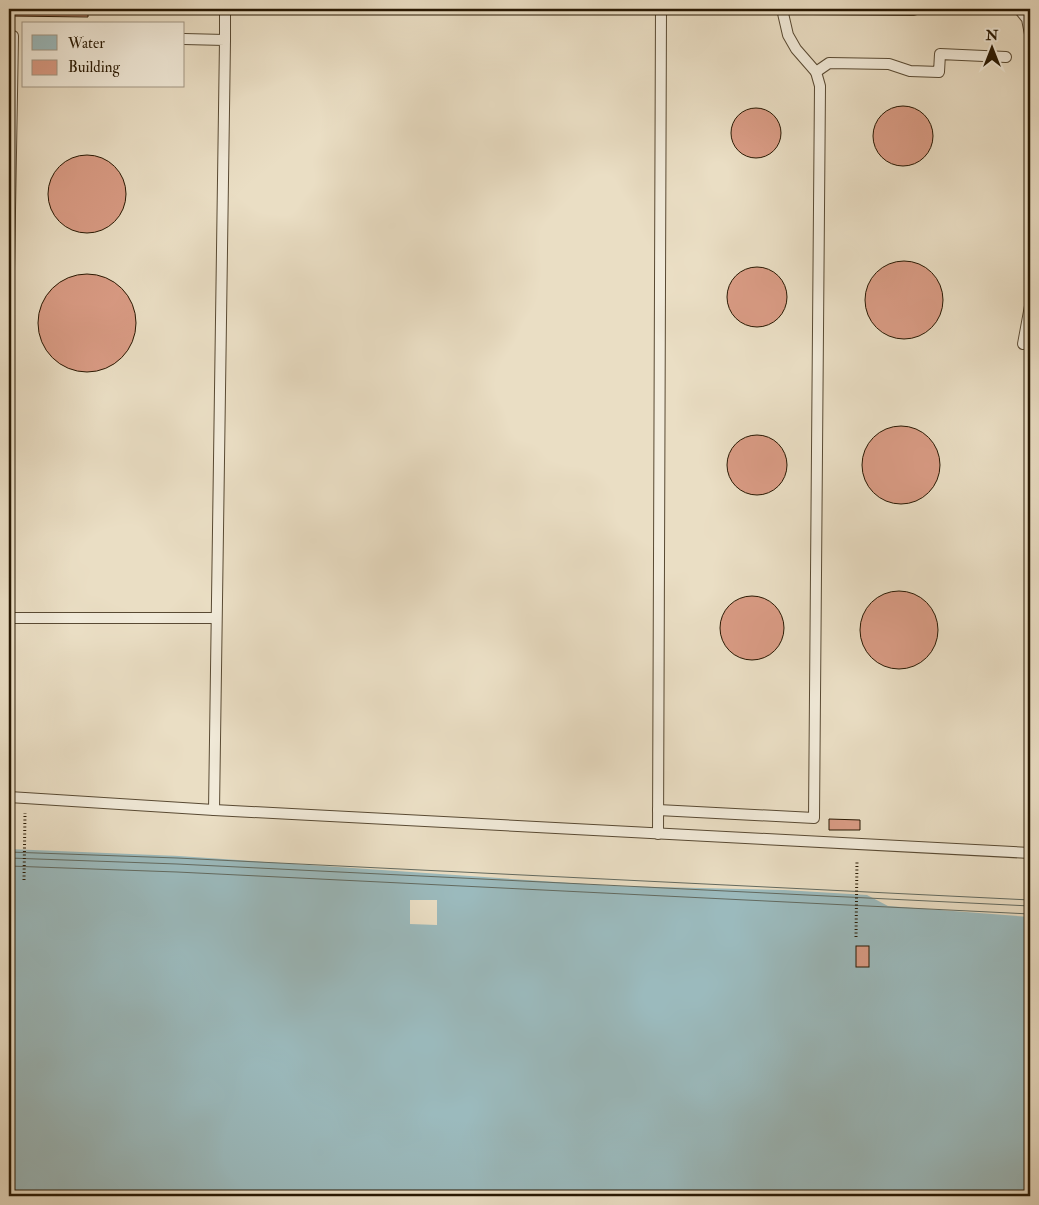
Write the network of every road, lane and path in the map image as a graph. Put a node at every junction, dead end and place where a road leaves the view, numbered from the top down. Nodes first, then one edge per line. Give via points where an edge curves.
1 (225, 9) edge
2 (661, 9) edge
3 (782, 9) edge
4 (811, 9) edge
5 (916, 9) edge
6 (1019, 9) edge
7 (1030, 34) edge
8 (11, 36) edge
9 (185, 39) edge
10 (225, 40) junction
11 (1006, 57) dead end
12 (816, 72) junction
13 (9, 269) edge
14 (1030, 306) edge
15 (1023, 344) dead end
16 (9, 618) edge
17 (216, 618) junction
18 (9, 797) edge
19 (25, 798) junction
20 (214, 810) junction
21 (658, 810) junction
22 (658, 834) junction
23 (858, 844) junction
24 (1030, 853) edge
25 (24, 880) dead end
26 (856, 936) dead end

1 - 10 lane
2 - 21 lane
3 - 12 lane via 788,35
4 - 5 lane
6 - 7 lane via 1027,20
8 - 13 lane
9 - 10 lane
10 - 17 lane
11 - 12 lane via 940,54 939,72 910,71 889,64 829,64
12 - 21 lane via 820,86 814,818
14 - 15 lane
16 - 17 lane
17 - 20 lane
18 - 19 lane
19 - 20 lane
19 - 25 path
20 - 22 lane
21 - 22 lane
22 - 23 lane
23 - 24 lane
23 - 26 path

